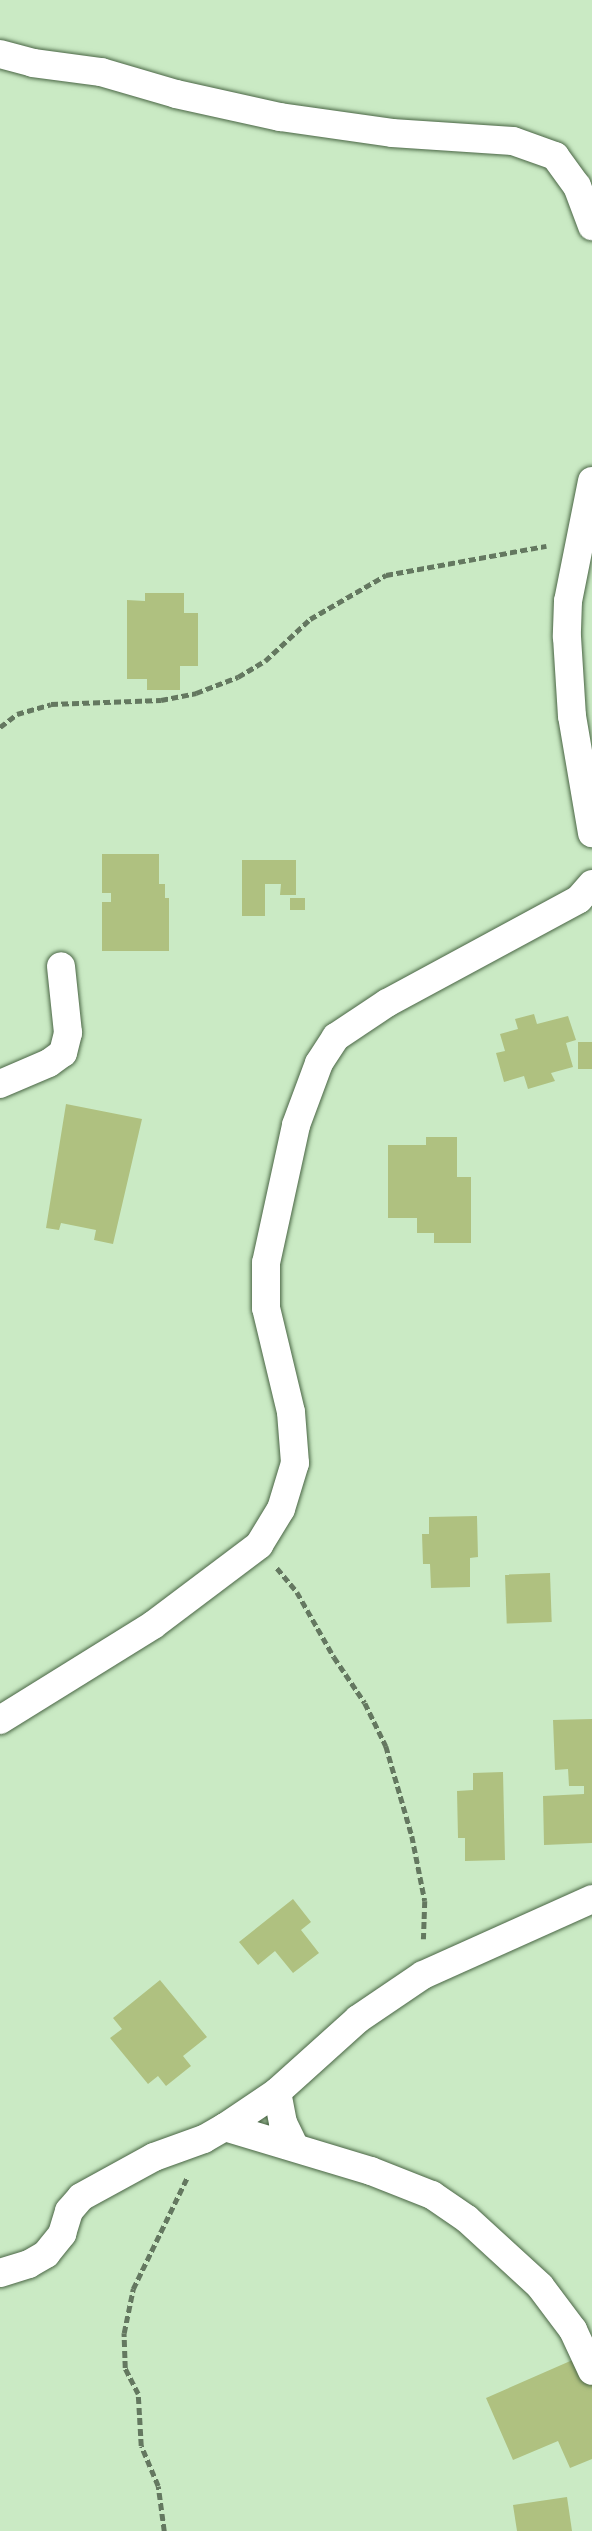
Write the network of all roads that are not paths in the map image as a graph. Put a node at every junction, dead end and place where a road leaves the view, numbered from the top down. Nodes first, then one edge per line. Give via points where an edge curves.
1 (0, 54) edge
2 (592, 226) edge
3 (592, 481) edge
4 (592, 833) edge
5 (592, 884) edge
6 (61, 966) dead end
7 (0, 1084) edge
8 (0, 1720) edge
9 (592, 1899) edge
10 (277, 2092) junction
11 (215, 2133) junction
12 (294, 2146) junction
13 (0, 2273) edge
14 (592, 2371) edge

1 - 2 street via 101,72 281,117 392,133 513,141 555,156 577,186
3 - 4 street via 568,601 572,716
5 - 8 street via 579,899 387,1003 336,1037 319,1063 296,1125 266,1262 267,1308 291,1412 295,1463 281,1509 259,1545 153,1625
6 - 7 street via 68,1032 62,1052 49,1063
9 - 10 street via 423,1975 358,2019
10 - 11 street
10 - 12 street via 283,2123
11 - 12 street
11 - 13 street via 154,2157 81,2197 46,2254
12 - 14 street via 432,2195 467,2219 540,2286 573,2330

